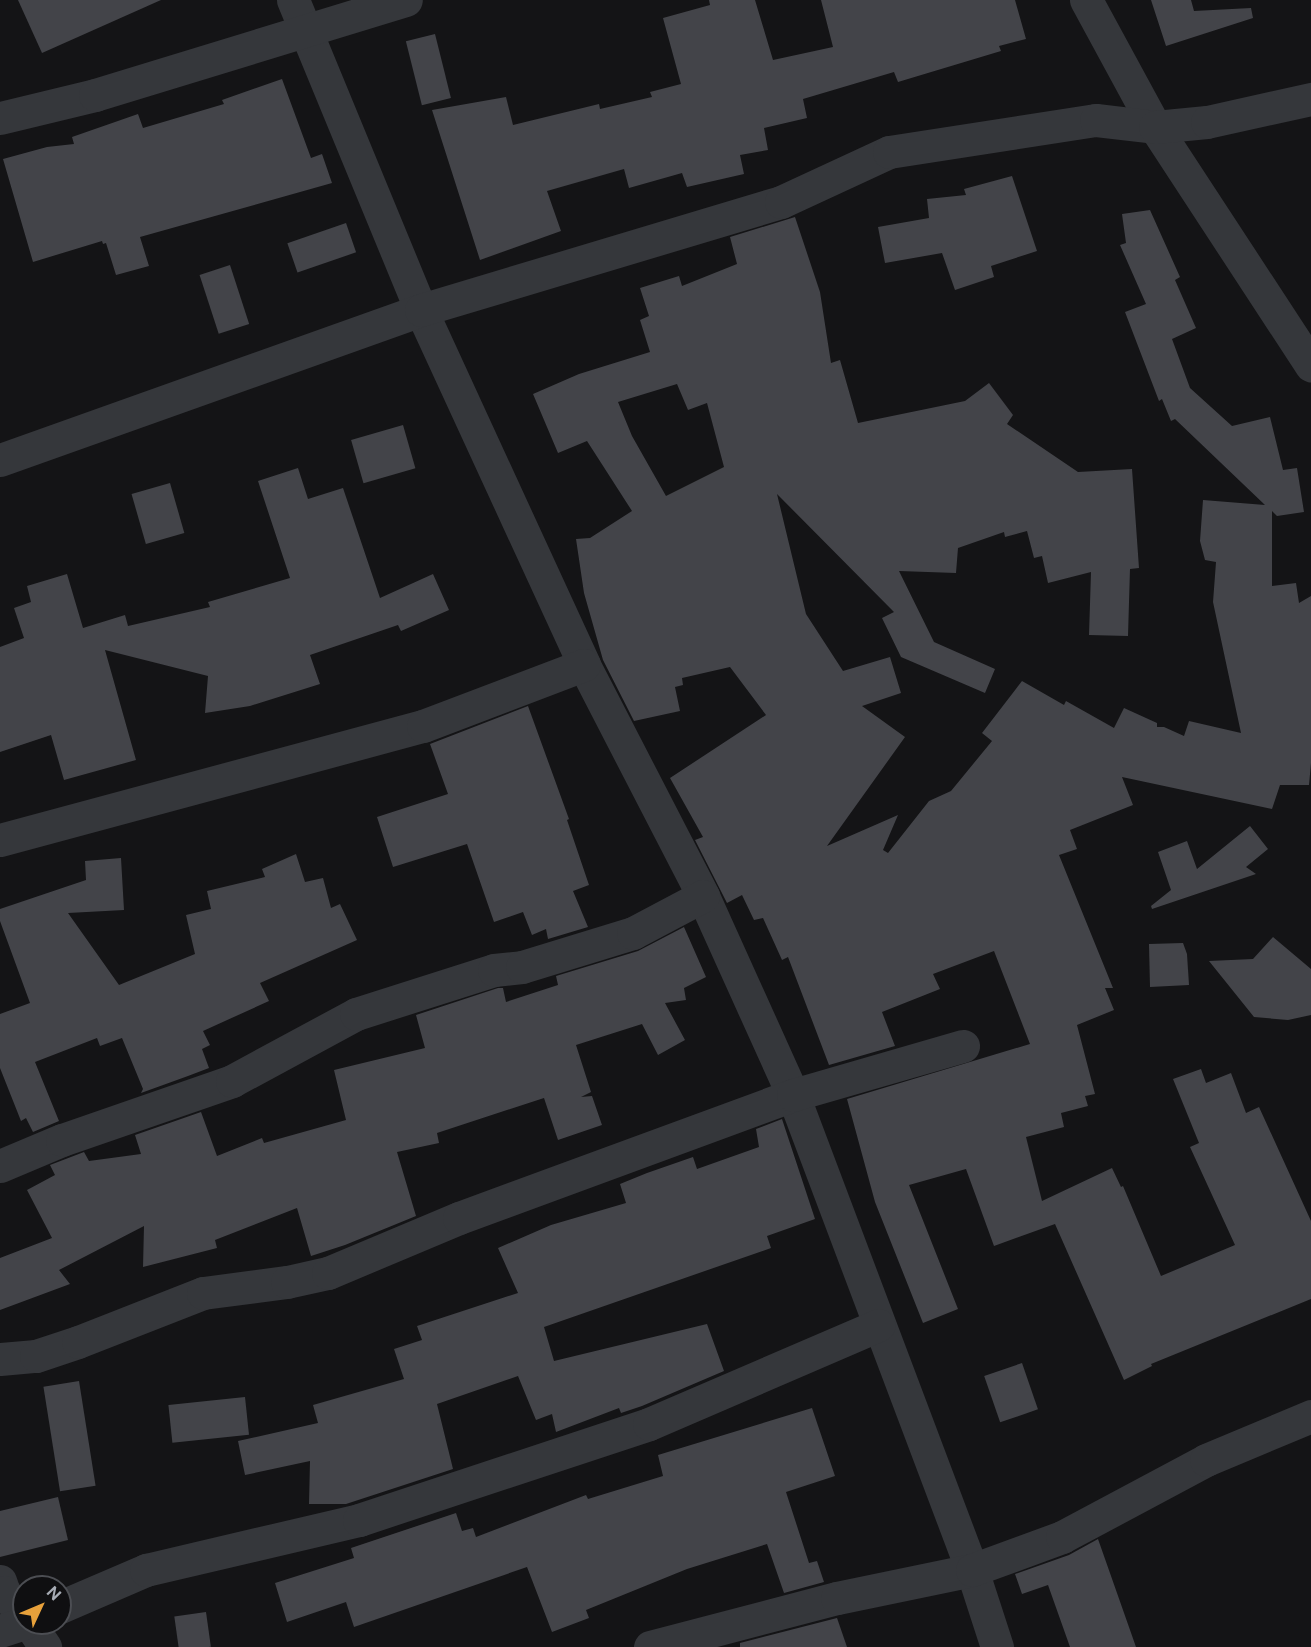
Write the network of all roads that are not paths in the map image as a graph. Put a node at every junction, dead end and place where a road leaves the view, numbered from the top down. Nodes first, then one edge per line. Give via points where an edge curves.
1 (293, 0) edge
2 (406, 0) edge
3 (1086, 0) edge
4 (305, 30) junction
5 (1311, 99) edge
6 (0, 118) edge
7 (1155, 127) junction
8 (421, 310) junction
9 (1311, 365) edge
10 (0, 460) edge
11 (584, 665) junction
12 (0, 840) edge
13 (704, 896) junction
14 (963, 1046) dead end
15 (793, 1095) junction
16 (0, 1166) edge
17 (879, 1325) junction
18 (0, 1359) edge
19 (1311, 1416) edge
20 (972, 1570) junction
21 (0, 1581) edge
22 (72, 1602) edge
23 (12, 1603) edge
24 (650, 1647) edge
25 (998, 1647) edge

1 - 4 street
2 - 4 street
3 - 7 street
4 - 6 street via 95,94
4 - 8 street
5 - 7 street via 1207,122
7 - 8 street via 1096,120 889,152 781,202
7 - 9 street
8 - 10 street
8 - 11 street
11 - 12 street via 423,726
11 - 13 street
13 - 15 street
13 - 16 street via 633,933 522,967 494,970 356,1014 232,1081 62,1140
14 - 15 street
15 - 17 street
15 - 18 street via 459,1218 328,1274 203,1293 36,1356
17 - 20 street
17 - 22 street via 649,1424 359,1520 146,1570
19 - 20 street via 1206,1460 1062,1537
20 - 24 street via 837,1598
20 - 25 street
21 - 23 street

